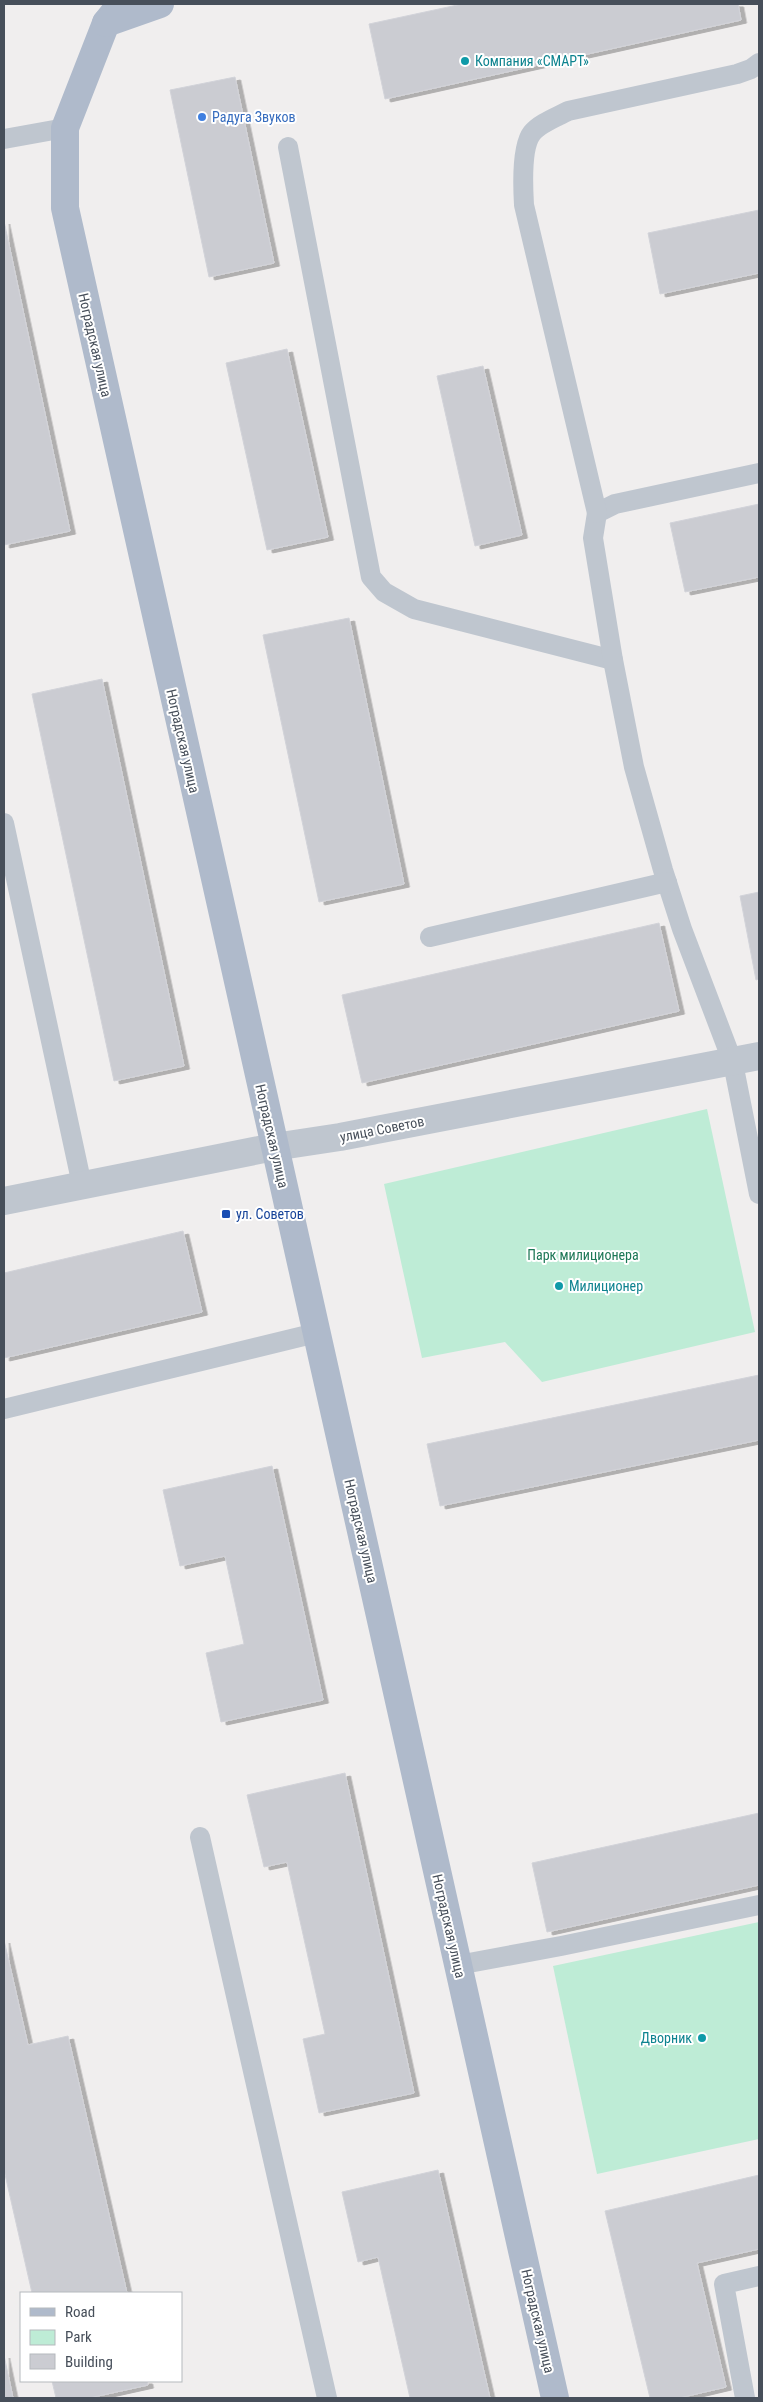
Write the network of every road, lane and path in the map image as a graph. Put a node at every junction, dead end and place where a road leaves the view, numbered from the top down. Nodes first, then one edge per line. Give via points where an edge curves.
1 (160, 4) edge
2 (114, 13) edge
3 (759, 63) edge
4 (65, 128) junction
5 (4, 139) edge
6 (288, 147) dead end
7 (759, 473) edge
8 (597, 513) junction
9 (612, 660) junction
10 (4, 823) edge
11 (667, 882) junction
12 (430, 938) dead end
13 (759, 1056) edge
14 (733, 1063) junction
15 (274, 1147) junction
16 (82, 1185) junction
17 (759, 1194) edge
18 (4, 1201) edge
19 (316, 1333) junction
20 (4, 1409) edge
21 (200, 1837) dead end
22 (759, 1905) edge
23 (458, 1965) junction
24 (759, 2276) edge
25 (327, 2398) edge
26 (555, 2398) edge
27 (745, 2398) edge

1 - 2 main road
2 - 4 main road, Ноградская улица
3 - 8 lane via 737,74 568,110 531,134 522,177 524,205
4 - 5 lane
4 - 15 main road, Ноградская улица via 65,208
6 - 9 lane via 371,577 384,592 414,609
7 - 8 lane via 615,504
8 - 9 lane via 593,538
9 - 11 lane via 634,767
10 - 16 lane
11 - 12 lane
11 - 14 lane
13 - 14 street, улица Советов
14 - 15 street, улица Советов
14 - 17 lane
15 - 16 street, улица Советов
15 - 19 main road, Ноградская улица
16 - 18 street, улица Советов
19 - 20 lane
19 - 23 main road, Ноградская улица
21 - 25 lane
22 - 23 lane
23 - 26 main road, Ноградская улица
24 - 27 lane via 724,2284

